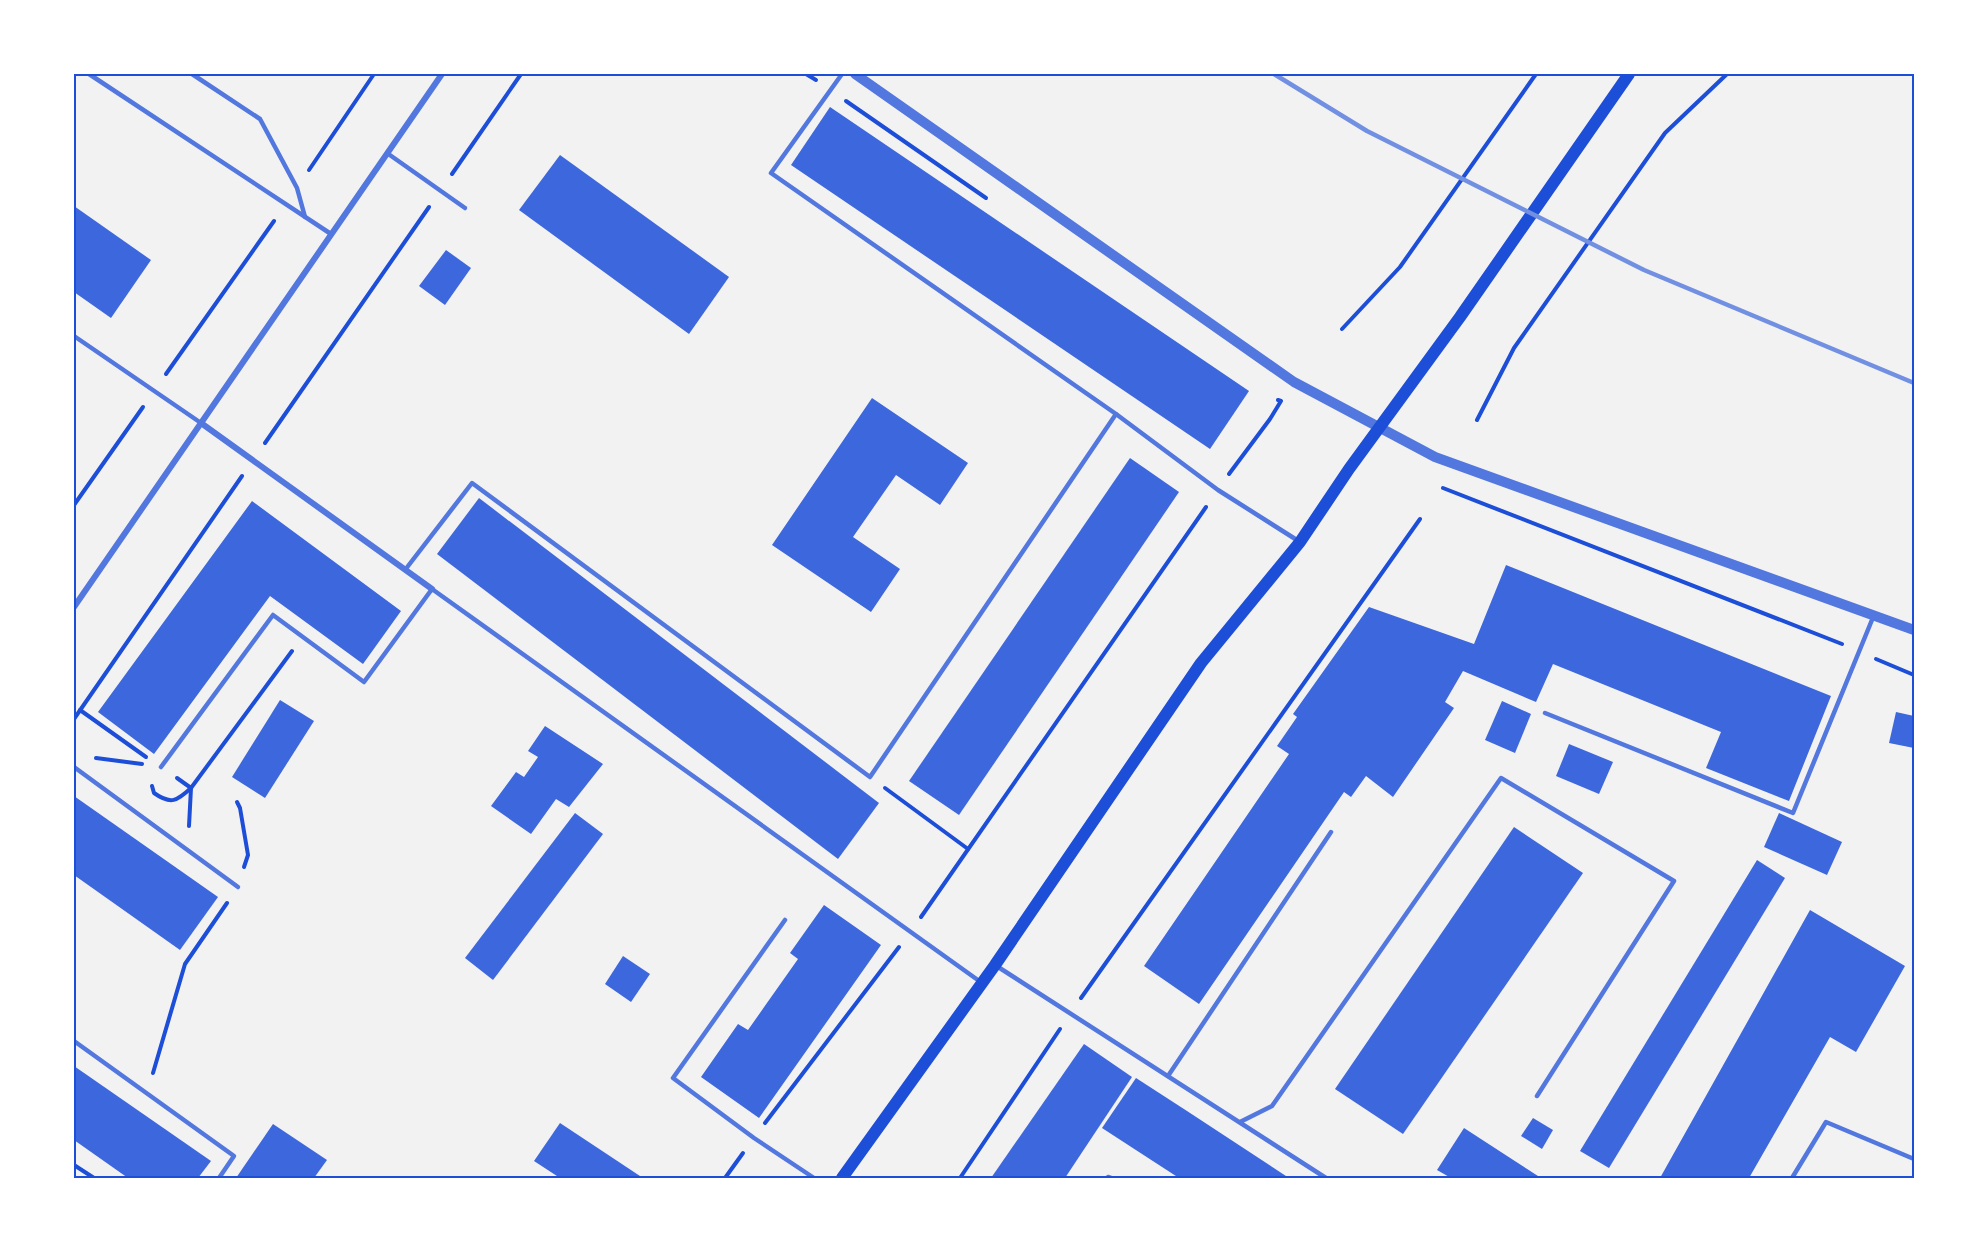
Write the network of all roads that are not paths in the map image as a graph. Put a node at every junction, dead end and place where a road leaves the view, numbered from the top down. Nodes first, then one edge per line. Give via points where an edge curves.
1 (89, 74) edge
2 (192, 74) edge
3 (442, 74) edge
4 (842, 74) edge
5 (855, 74) edge
6 (1629, 74) edge
7 (387, 153) junction
8 (465, 208) dead end
9 (305, 217) junction
10 (331, 234) junction
11 (74, 336) edge
12 (1116, 414) junction
13 (201, 423) junction
14 (1379, 428) junction
15 (1299, 542) junction
16 (405, 570) junction
17 (432, 589) junction
18 (74, 607) edge
19 (1874, 615) junction
20 (1914, 630) edge
21 (1545, 713) dead end
22 (74, 767) edge
23 (161, 767) road end
24 (1331, 832) dead end
25 (238, 888) road end
26 (784, 920) dead end
27 (995, 965) junction
28 (982, 982) junction
29 (74, 1041) edge
30 (1168, 1076) junction
31 (1537, 1096) dead end
32 (1240, 1122) junction
33 (1914, 1160) edge
34 (219, 1179) edge
35 (814, 1179) edge
36 (842, 1179) edge
37 (1326, 1179) edge
38 (1792, 1179) edge

1 - 9 lane
2 - 9 lane via 260,120 297,188
3 - 7 street
4 - 12 lane via 771,173
5 - 14 street via 1294,382
6 - 14 main road
7 - 8 lane
7 - 10 street
9 - 10 lane
10 - 13 street
11 - 13 lane
12 - 15 lane via 1218,490
12 - 16 lane via 870,777 472,483
13 - 16 street
13 - 18 street
14 - 15 main road
14 - 19 street via 1435,457
15 - 27 main road via 1201,663
16 - 17 street
17 - 23 lane via 364,682 273,615
17 - 28 lane
19 - 20 street
19 - 21 lane via 1793,813
22 - 25 lane
24 - 30 lane
26 - 35 lane via 673,1078
27 - 28 main road
27 - 30 lane
28 - 36 main road
29 - 34 lane via 234,1156
30 - 32 lane
31 - 32 lane via 1674,881 1501,778 1272,1106
32 - 37 lane
33 - 38 lane via 1827,1122

